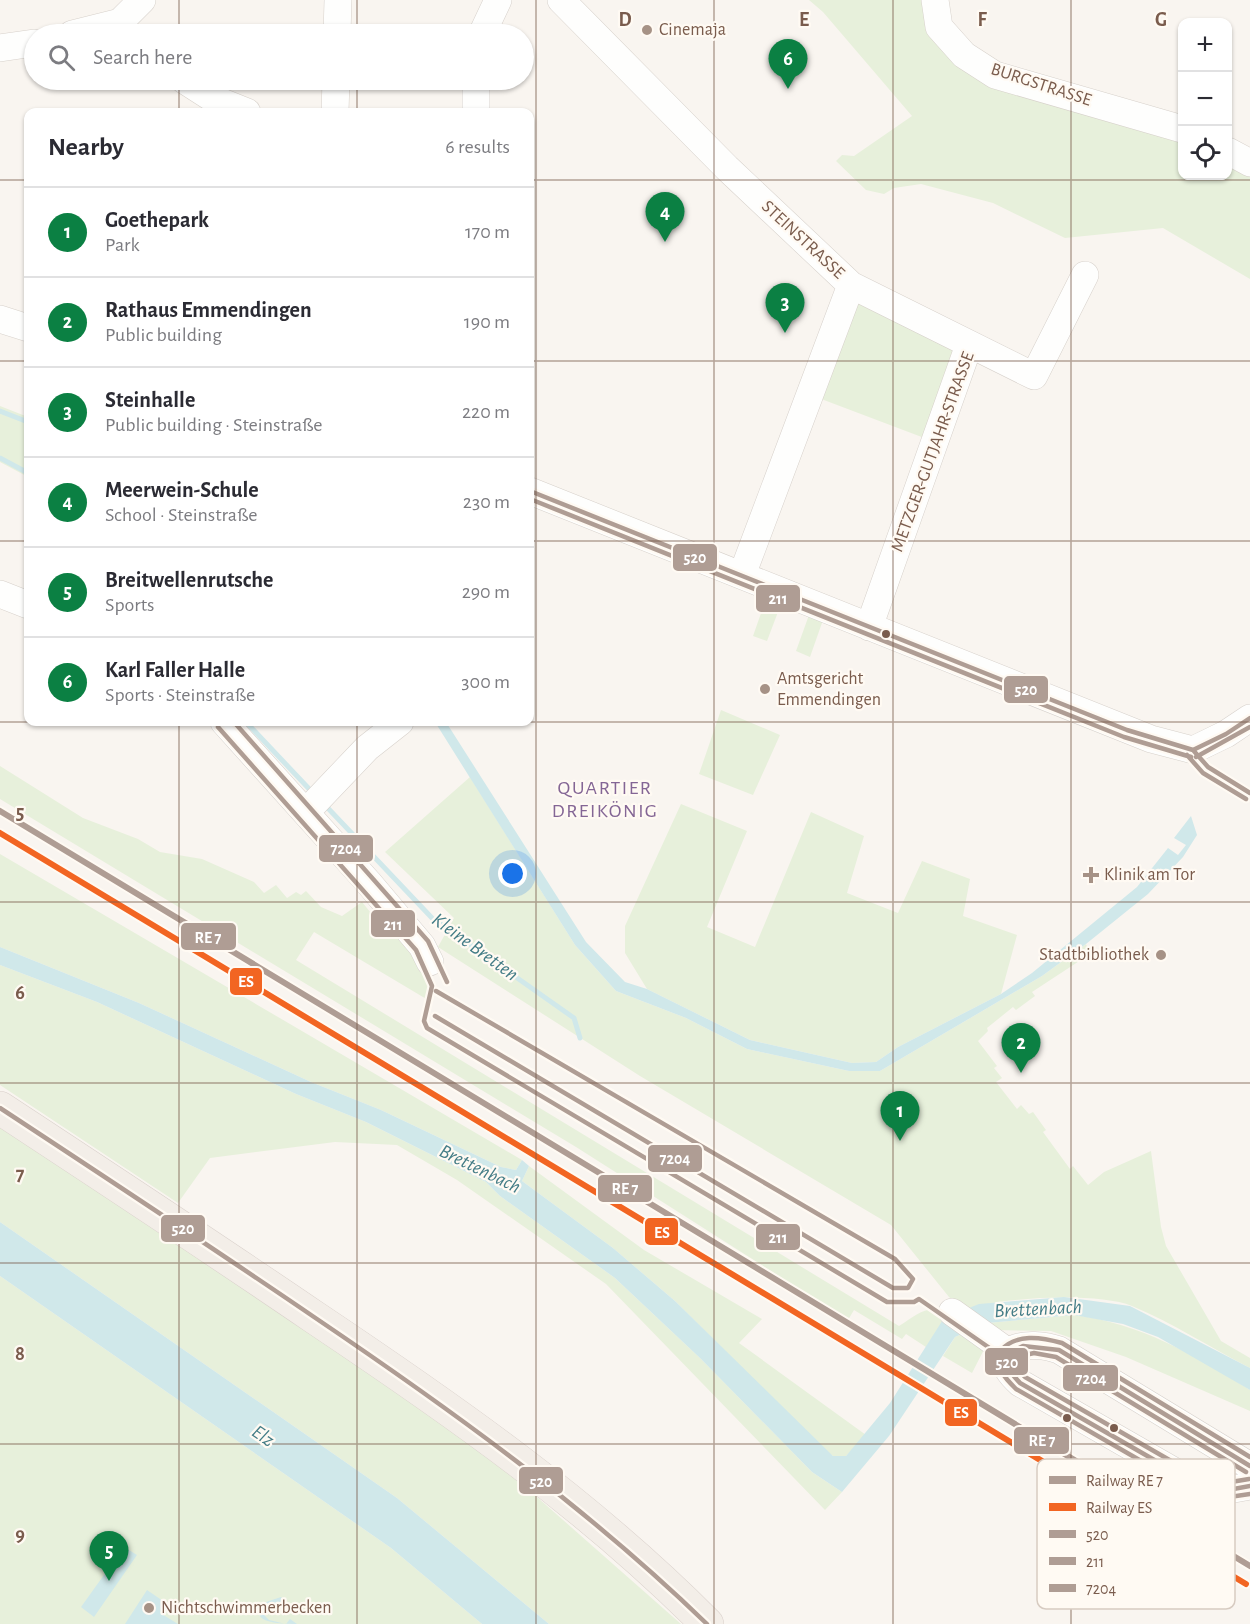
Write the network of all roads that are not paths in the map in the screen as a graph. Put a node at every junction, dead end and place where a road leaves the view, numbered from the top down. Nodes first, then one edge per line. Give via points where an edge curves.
1 (142, 0) edge
2 (338, 0) edge
3 (498, 0) edge
4 (561, 0) edge
5 (935, 0) edge
6 (129, 24) edge
7 (337, 24) edge
8 (487, 24) edge
9 (24, 44) edge
10 (0, 48) edge
11 (193, 90) edge
12 (336, 90) edge
13 (476, 90) edge
14 (207, 105) edge
15 (224, 108) edge
16 (336, 108) edge
17 (476, 108) edge
18 (1178, 128) edge
19 (1232, 154) edge
20 (1250, 163) edge
21 (1085, 275) dead end
22 (851, 285) junction
23 (0, 319) edge
24 (24, 327) edge
25 (969, 345) junction
26 (534, 493) edge
27 (742, 575) junction
28 (0, 594) edge
29 (24, 603) edge
30 (869, 627) junction
31 (1250, 718) edge
32 (228, 726) edge
33 (395, 726) edge
34 (315, 803) junction
35 (430, 962) dead end
36 (0, 1108) edge
37 (952, 1312) dead end
38 (1008, 1352) junction
39 (1153, 1459) edge
40 (1220, 1459) edge
41 (707, 1624) edge

1 - 6 street
2 - 7 street
3 - 8 street
4 - 22 street, STEINSTRASSE via 727,168
5 - 18 street, BURGSTRASSE via 939,27 964,55 995,75
9 - 10 street
11 - 14 street
12 - 16 street
13 - 17 street
14 - 15 street
19 - 20 street
21 - 25 street, METZGER-GUTJAHR-STRASSE via 1034,376
22 - 25 street
22 - 27 street, STEINSTRASSE
23 - 24 street
25 - 30 street, METZGER-GUTJAHR-STRASSE
26 - 27 street
27 - 30 street
28 - 29 street
30 - 31 street via 1151,739 1193,750
32 - 34 street
33 - 34 street via 367,748
34 - 35 street
36 - 41 main road via 441,1402 550,1483
37 - 38 street
38 - 39 street via 1012,1376
38 - 40 street via 1025,1343 1059,1350

